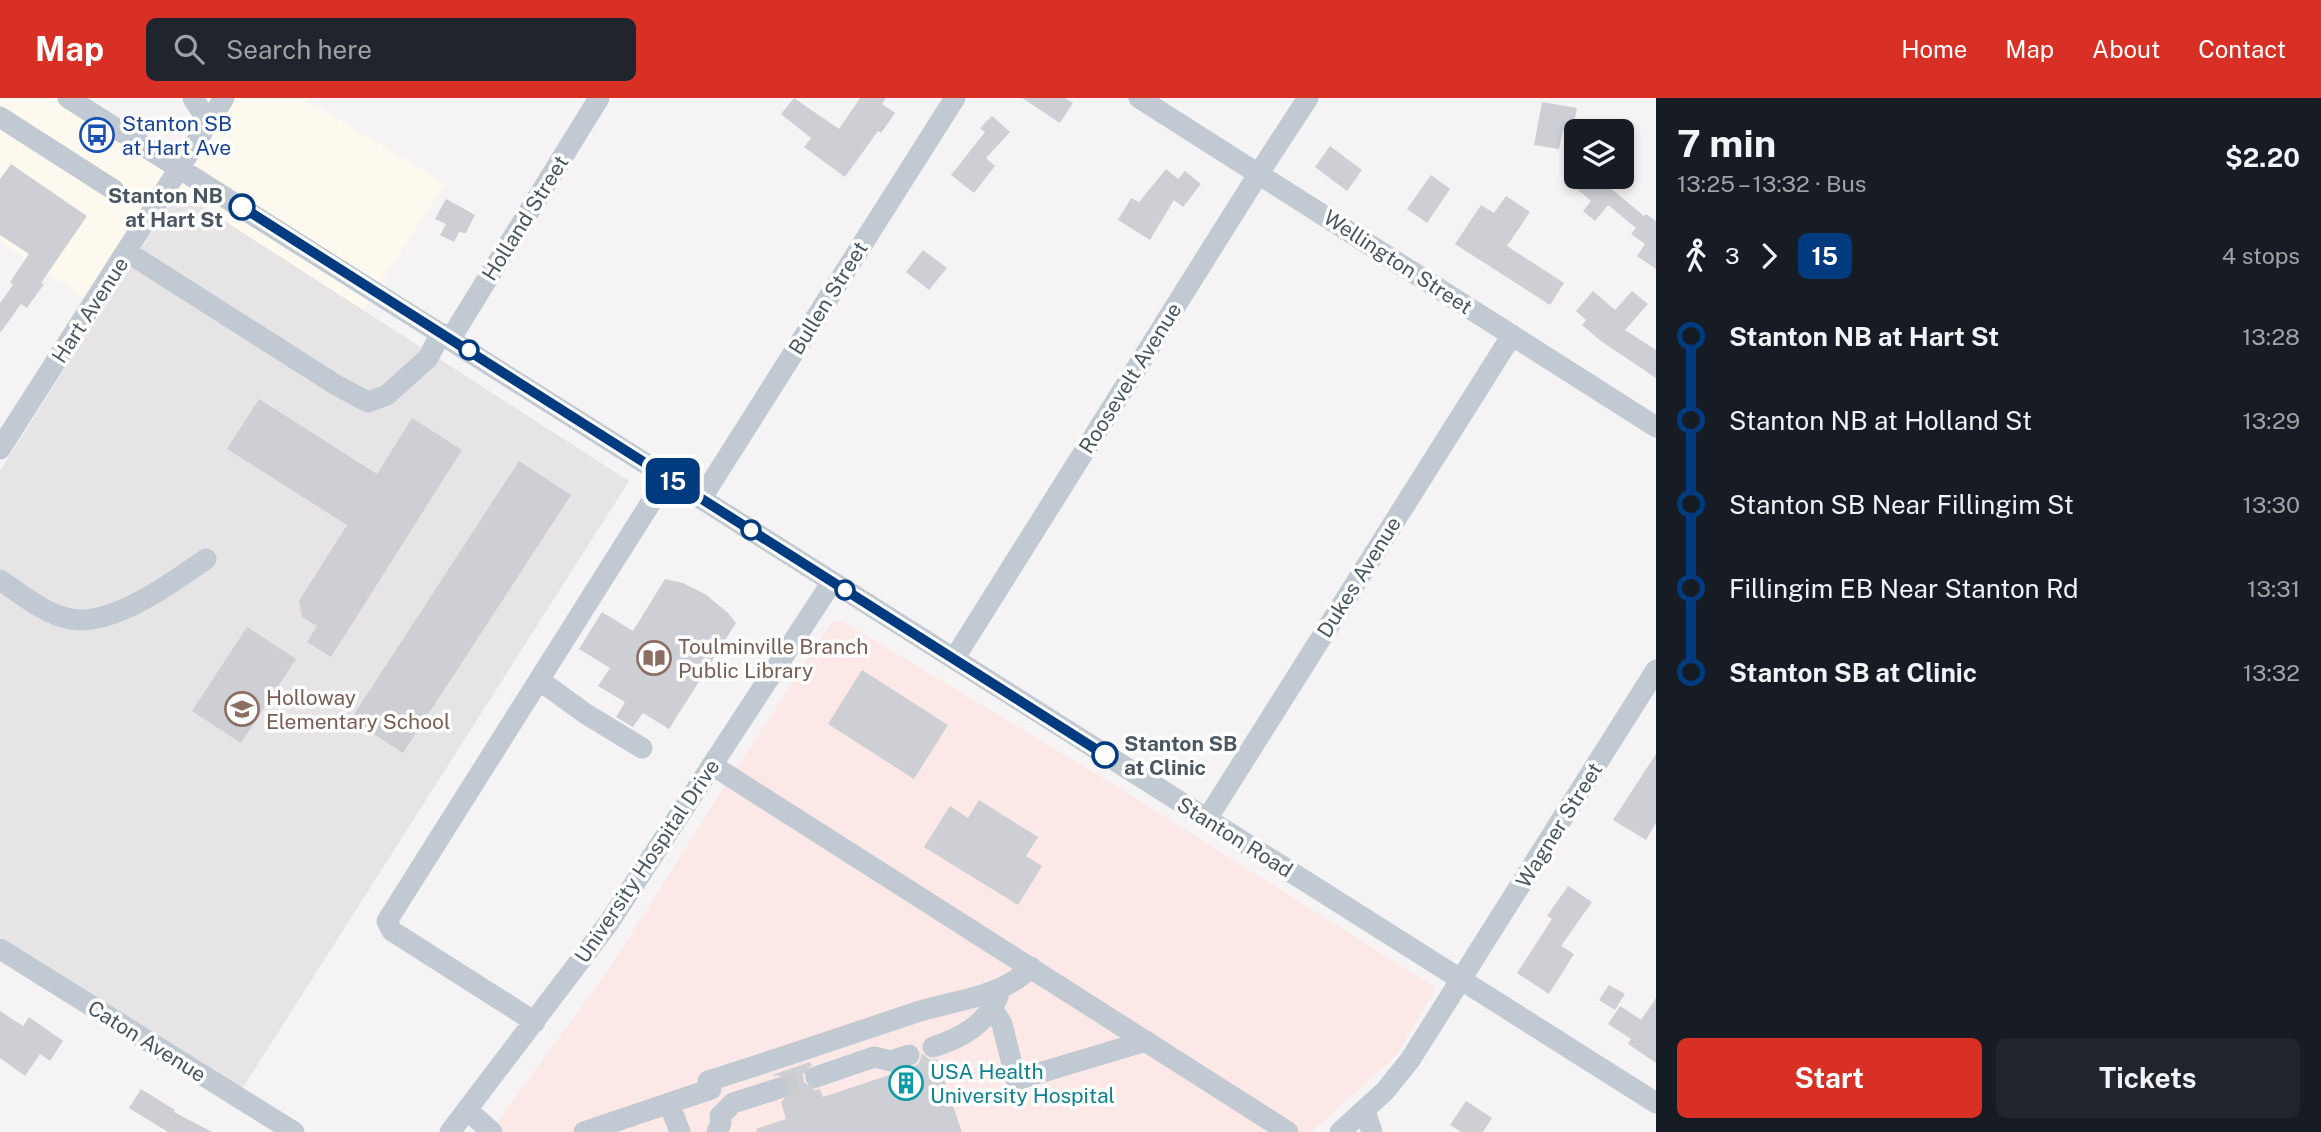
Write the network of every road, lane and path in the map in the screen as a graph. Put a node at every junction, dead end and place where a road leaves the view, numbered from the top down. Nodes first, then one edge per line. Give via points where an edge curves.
1 (68, 98) edge
2 (193, 98) edge
3 (225, 98) edge
4 (599, 98) edge
5 (955, 98) edge
6 (1139, 98) edge
7 (1308, 98) edge
8 (0, 117) edge
9 (209, 123) junction
10 (180, 168) junction
11 (1259, 173) junction
12 (114, 190) dead end
13 (127, 252) junction
14 (446, 335) junction
15 (1512, 335) junction
16 (1656, 427) edge
17 (0, 449) edge
18 (667, 477) junction
19 (701, 499) junction
20 (206, 559) dead end
21 (0, 580) edge
22 (832, 582) junction
23 (954, 660) junction
24 (1656, 670) edge
25 (539, 681) junction
26 (642, 748) dead end
27 (712, 765) junction
28 (1207, 819) junction
29 (0, 949) edge
30 (1031, 967) junction
31 (1462, 981) junction
32 (1003, 987) junction
33 (992, 1008) junction
34 (535, 1021) junction
35 (1146, 1041) junction
36 (933, 1047) dead end
37 (909, 1055) dead end
38 (816, 1077) tunnel mouth
39 (776, 1089) tunnel mouth
40 (669, 1103) junction
41 (1656, 1103) edge
42 (467, 1110) junction
43 (1365, 1111) junction
44 (294, 1132) edge
45 (450, 1132) edge
46 (492, 1132) edge
47 (584, 1132) edge
48 (680, 1132) edge
49 (717, 1132) edge
50 (1288, 1132) edge
51 (1340, 1132) edge
52 (1372, 1132) edge

1 - 10 street, Stanton Road
2 - 9 street
3 - 9 street, Hart Avenue
4 - 14 street, Holland Street
5 - 19 street, Bullen Street
6 - 11 street, Wellington Street
7 - 11 street, Roosevelt Avenue
8 - 12 street
9 - 10 street, Hart Avenue
10 - 13 street, Hart Avenue
10 - 14 street, Stanton Road
11 - 15 street, Wellington Street
11 - 23 street, Roosevelt Avenue
13 - 14 street, Holland Street via 368,402 387,396
13 - 17 street, Hart Avenue
14 - 18 street, Stanton Road
15 - 16 street, Wellington Street
15 - 28 street, Dukes Avenue
18 - 19 street, Stanton Road
18 - 25 street
19 - 22 street, Stanton Road
20 - 21 street via 161,591 94,618 72,620 52,613
22 - 23 street, Stanton Road
22 - 27 street, University Hospital Drive
23 - 28 street, Stanton Road
24 - 31 street, Wagner Street
25 - 26 street
25 - 34 street via 387,921 392,931
27 - 30 street
27 - 34 street, University Hospital Drive via 608,924
28 - 31 street, Stanton Road
29 - 44 street, Caton Avenue
30 - 32 street
30 - 35 street
31 - 41 street, Stanton Road
31 - 43 street, Wagner Street via 1410,1060
32 - 33 street
32 - 40 street via 708,1081 711,1089
33 - 35 street via 1002,1024 1016,1080
33 - 36 street via 967,1033
34 - 42 street, University Hospital Drive
35 - 50 street
37 - 38 street via 891,1061 874,1057
39 - 49 street via 733,1104 720,1116
40 - 47 street
40 - 48 street
42 - 45 street, University Hospital Drive
42 - 46 street
43 - 51 street, Wagner Street
43 - 52 street

